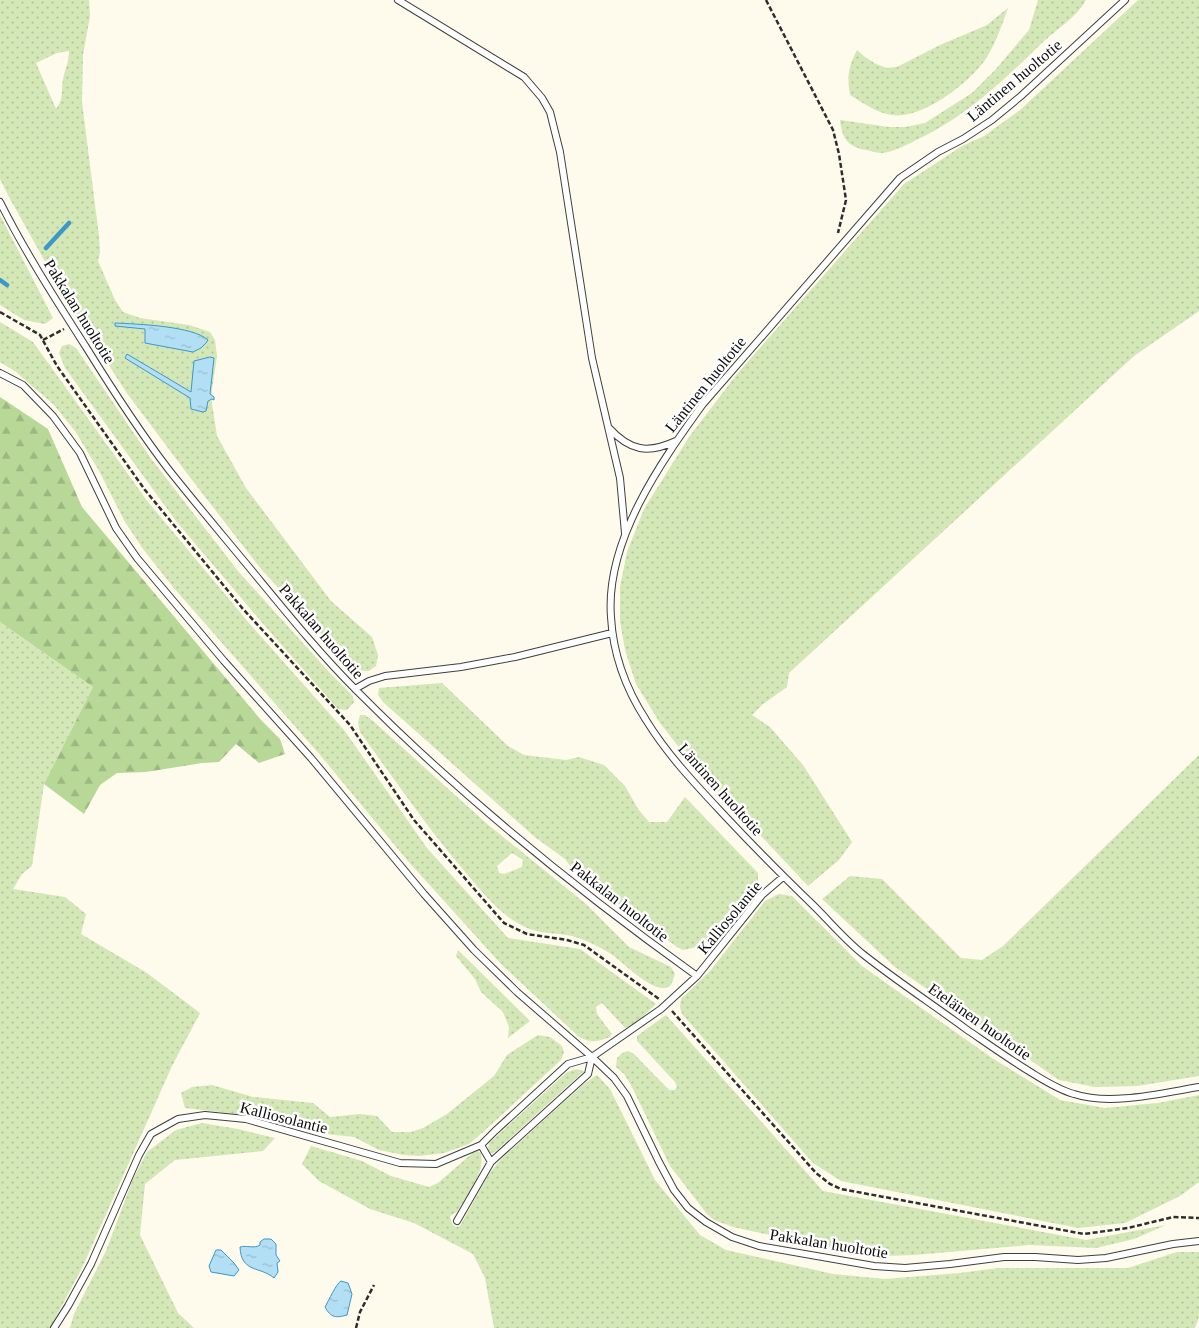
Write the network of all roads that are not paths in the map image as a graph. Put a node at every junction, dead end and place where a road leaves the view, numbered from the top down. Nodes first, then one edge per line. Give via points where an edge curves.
1 (398, 0) edge
2 (1125, 0) edge
3 (0, 202) edge
4 (0, 373) edge
5 (608, 427) junction
6 (677, 440) junction
7 (625, 534) junction
8 (612, 632) junction
9 (355, 689) junction
10 (783, 877) junction
11 (697, 976) junction
12 (592, 1057) junction
13 (1199, 1087) edge
14 (482, 1145) junction
15 (491, 1162) junction
16 (457, 1221) dead end
17 (1199, 1241) edge
18 (54, 1328) edge

1 - 5 lane via 524,77 550,112 560,152 592,358
2 - 6 lane, Läntinen huoltotie via 992,120 900,178 703,404
3 - 9 lane, Pakkalan huoltotie via 72,325 168,469 298,626
4 - 12 lane, Pakkalan huoltotie via 23,385 54,416 80,453 116,528 137,558 424,894 517,992
5 - 6 lane via 619,439 644,449 660,448
5 - 7 lane via 620,478
6 - 7 lane, Läntinen huoltotie via 647,488
7 - 8 lane, Läntinen huoltotie via 610,598
8 - 9 lane via 515,657 385,676
8 - 10 lane, Läntinen huoltotie via 625,680 647,722 701,790
9 - 11 lane, Pakkalan huoltotie via 519,839
10 - 11 lane, Kalliosolantie via 762,895
10 - 13 lane, Eteläinen huoltotie via 862,954 1002,1054 1050,1084 1073,1094 1109,1099
11 - 12 lane via 661,1009
12 - 14 lane, Kalliosolantie via 568,1064
12 - 15 lane via 588,1074
12 - 17 lane, Pakkalan huoltotie via 627,1096 674,1190 688,1208 732,1237 759,1246 874,1266 905,1268 1004,1257 1106,1258
14 - 15 lane
14 - 18 lane, Kalliosolantie via 436,1164 400,1163 246,1119 206,1115 178,1119 152,1134 138,1155 91,1264
15 - 16 lane

